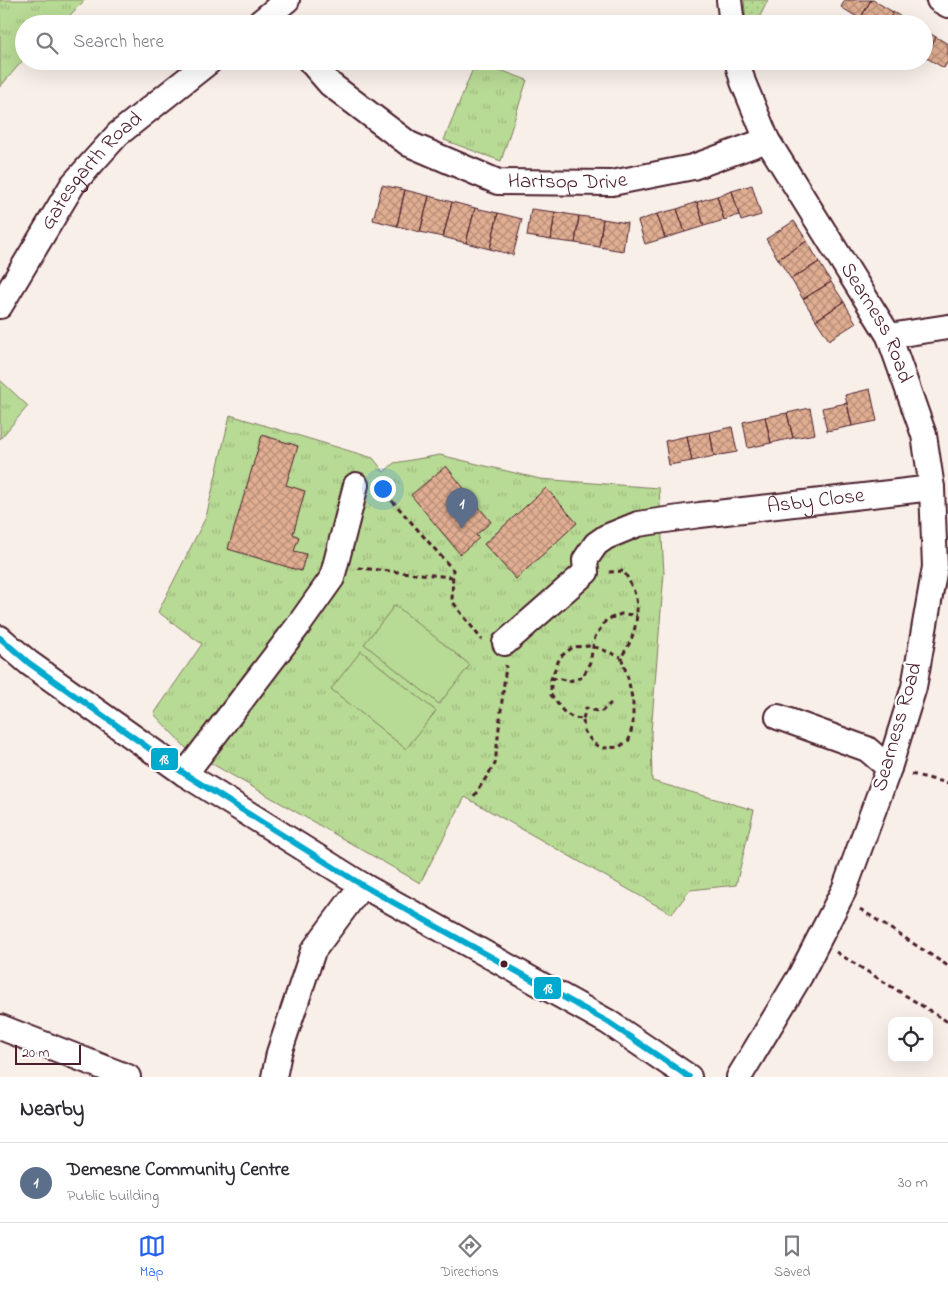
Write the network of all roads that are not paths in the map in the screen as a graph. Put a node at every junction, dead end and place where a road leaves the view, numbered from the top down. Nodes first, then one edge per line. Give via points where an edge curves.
1 (729, 0) edge
2 (939, 0) edge
3 (948, 5) edge
4 (731, 15) edge
5 (199, 70) edge
6 (318, 70) edge
7 (740, 70) edge
8 (767, 140) junction
9 (0, 306) edge
10 (948, 327) edge
11 (889, 336) junction
12 (356, 485) road end
13 (932, 488) junction
14 (0, 638) edge
15 (506, 644) road end
16 (778, 717) dead end
17 (889, 768) junction
18 (185, 774) junction
19 (362, 885) junction
20 (0, 1028) edge
21 (128, 1077) edge
22 (274, 1077) edge
23 (689, 1077) edge
24 (739, 1077) edge

1 - 4 street
2 - 3 street
5 - 9 street, Gatesgarth Road via 118,134 73,184
6 - 8 street, Hartsop Drive via 330,84 409,144 498,182 612,183 693,167
7 - 8 street, Searness Road
8 - 11 street, Searness Road
10 - 11 street
11 - 13 street, Searness Road via 924,435
12 - 18 street via 332,578
13 - 15 street, Asby Close via 638,524 596,544 585,560 586,572
13 - 17 street, Searness Road via 935,567 914,687
14 - 18 street via 29,663
16 - 17 street via 867,749
17 - 24 street, Searness Road via 842,896 800,976
18 - 19 street
19 - 22 street via 313,951
19 - 23 street via 608,1022
20 - 21 street

